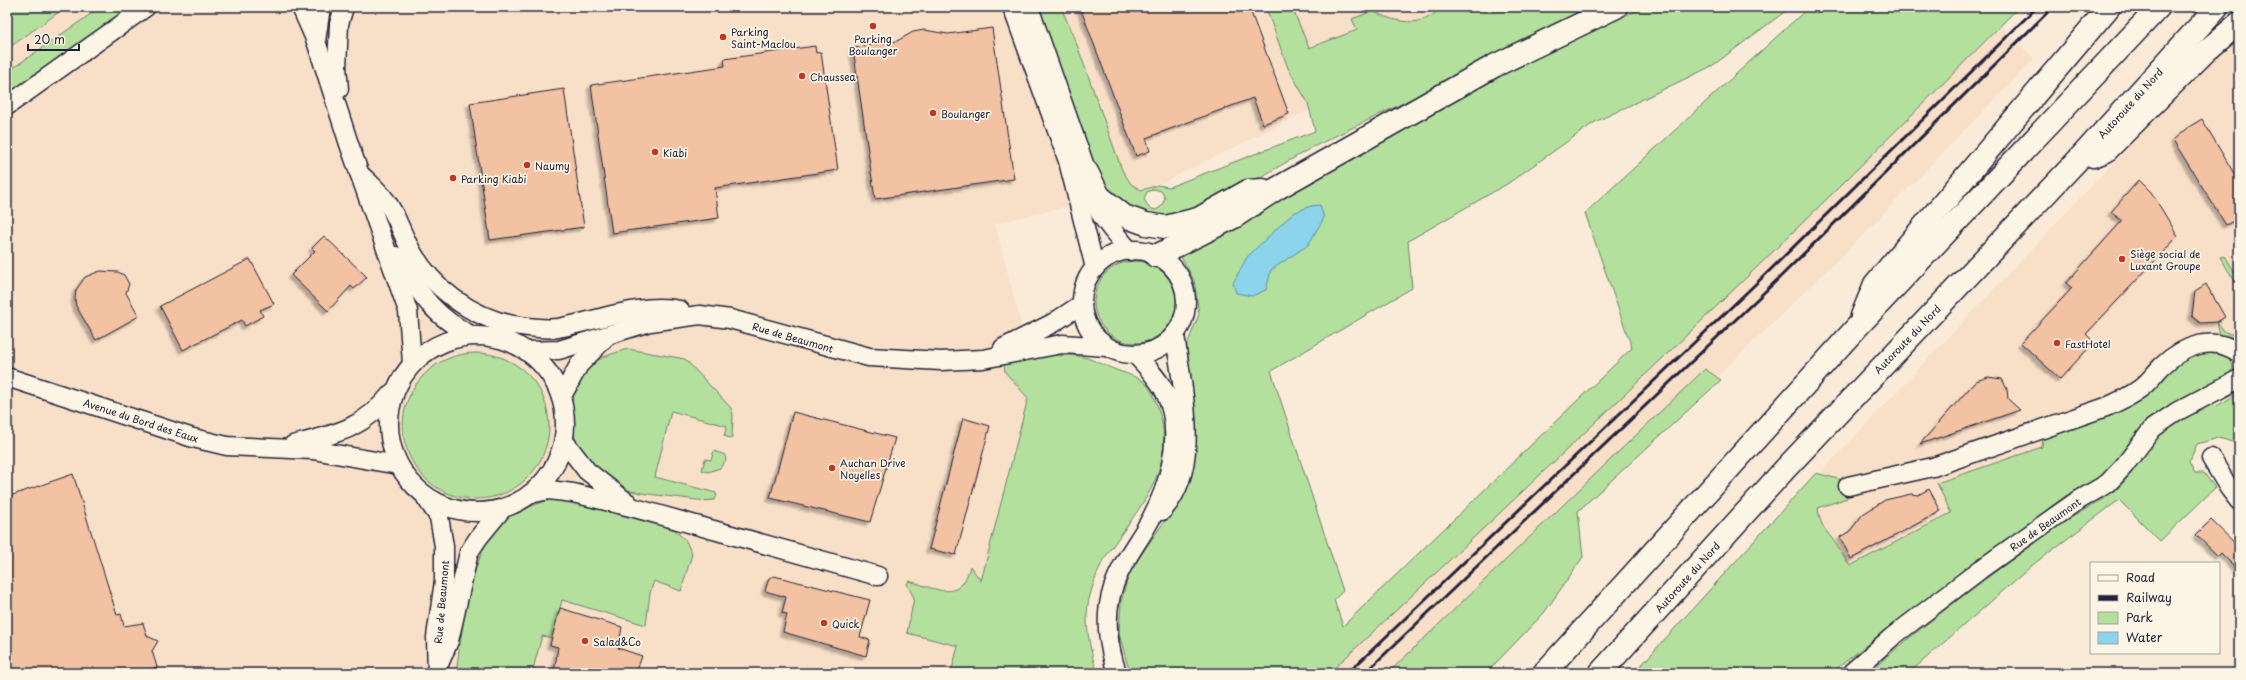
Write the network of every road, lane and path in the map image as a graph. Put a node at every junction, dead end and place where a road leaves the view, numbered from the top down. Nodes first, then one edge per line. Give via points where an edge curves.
1 (146, 7) edge
2 (301, 7) edge
3 (321, 7) edge
4 (344, 7) edge
5 (1012, 7) edge
6 (1029, 7) edge
7 (1616, 7) edge
8 (2109, 7) edge
9 (2159, 7) edge
10 (2217, 7) edge
11 (2239, 23) edge
12 (316, 41) junction
13 (7, 106) edge
14 (336, 106) junction
15 (2075, 163) junction
16 (1087, 172) junction
17 (359, 173) junction
18 (1276, 189) junction
19 (378, 228) junction
20 (1130, 251) junction
21 (1156, 256) junction
22 (1095, 268) junction
23 (1082, 304) junction
24 (700, 315) junction
25 (1858, 326) junction
26 (1175, 334) junction
27 (471, 335) junction
28 (606, 337) junction
29 (1108, 347) junction
30 (527, 350) junction
31 (2239, 353) edge
32 (1135, 354) junction
33 (983, 359) junction
34 (412, 363) junction
35 (7, 377) edge
36 (2239, 379) edge
37 (394, 391) junction
38 (561, 398) junction
39 (564, 441) junction
40 (278, 449) junction
41 (2211, 458) dead end
42 (398, 465) junction
43 (1848, 486) dead end
44 (530, 494) junction
45 (424, 495) junction
46 (2239, 501) edge
47 (635, 508) junction
48 (502, 509) junction
49 (1145, 530) junction
50 (878, 576) dead end
51 (437, 670) edge
52 (1117, 673) edge
53 (1544, 673) edge
54 (1600, 673) edge
55 (1851, 673) edge

1 - 13 street
2 - 12 street
3 - 12 street
4 - 14 street via 339,24 337,67 340,87
5 - 22 street via 1068,161
6 - 16 street
7 - 18 highway via 1494,66
8 - 25 highway via 1875,284
9 - 25 highway
10 - 15 highway, Autoroute du Nord
11 - 15 highway via 2205,52 2106,151
12 - 14 street
14 - 17 street
15 - 54 highway, Autoroute du Nord via 1786,468
16 - 18 highway via 1099,196 1124,216 1146,224 1166,227 1198,219 1248,191
16 - 20 street via 1090,195 1101,218
17 - 19 street
17 - 24 street via 387,202 412,252 440,286 459,303 490,319 520,326 552,329 587,323 631,310 665,307
18 - 21 highway via 1234,217
19 - 27 street via 427,304 449,323
19 - 34 street via 408,311
20 - 21 street
20 - 22 street via 1111,256
21 - 26 street via 1167,263 1183,284 1186,297 1182,323
22 - 23 street via 1085,285
23 - 29 street via 1089,329
23 - 33 street, Rue de Beaumont
24 - 28 street, Rue de Beaumont via 650,322
24 - 33 street, Rue de Beaumont via 730,319 869,357 941,361
25 - 53 highway
26 - 32 street via 1157,349
26 - 49 street via 1187,419 1186,456 1176,491 1169,504
27 - 30 street via 500,338
27 - 34 street via 439,343
28 - 30 street, Rue de Beaumont via 559,350
28 - 38 street, Rue de Beaumont via 579,365
29 - 32 street
29 - 33 street, Rue de Beaumont via 1062,344
30 - 38 street via 548,371
31 - 43 street via 2221,344 2206,343 2193,346 2178,352 2129,397 2106,407 1933,467
32 - 49 street via 1155,376 1165,393 1172,416 1174,439 1173,457 1160,499
34 - 37 street via 401,376
35 - 40 street, Avenue du Bord des Eaux via 193,438 227,446
36 - 55 street, Rue de Beaumont via 2178,411 2153,428 2108,483 2074,502 1982,569 1892,637
37 - 40 street, Avenue du Bord des Eaux via 378,410 362,423
37 - 42 street via 388,416 389,435
38 - 39 street via 564,412
39 - 44 street via 552,471
39 - 47 street via 588,471
40 - 42 street, Avenue du Bord des Eaux via 313,450
41 - 46 street via 2228,488
42 - 45 street via 408,480
44 - 47 street via 549,490
44 - 48 street
45 - 48 street via 442,505 462,511
45 - 51 street, Rue de Beaumont via 439,517 443,535 444,581 436,637
47 - 50 street
48 - 51 street, Rue de Beaumont via 469,552 449,641
49 - 52 street via 1124,561 1110,596 1107,622 1110,652

